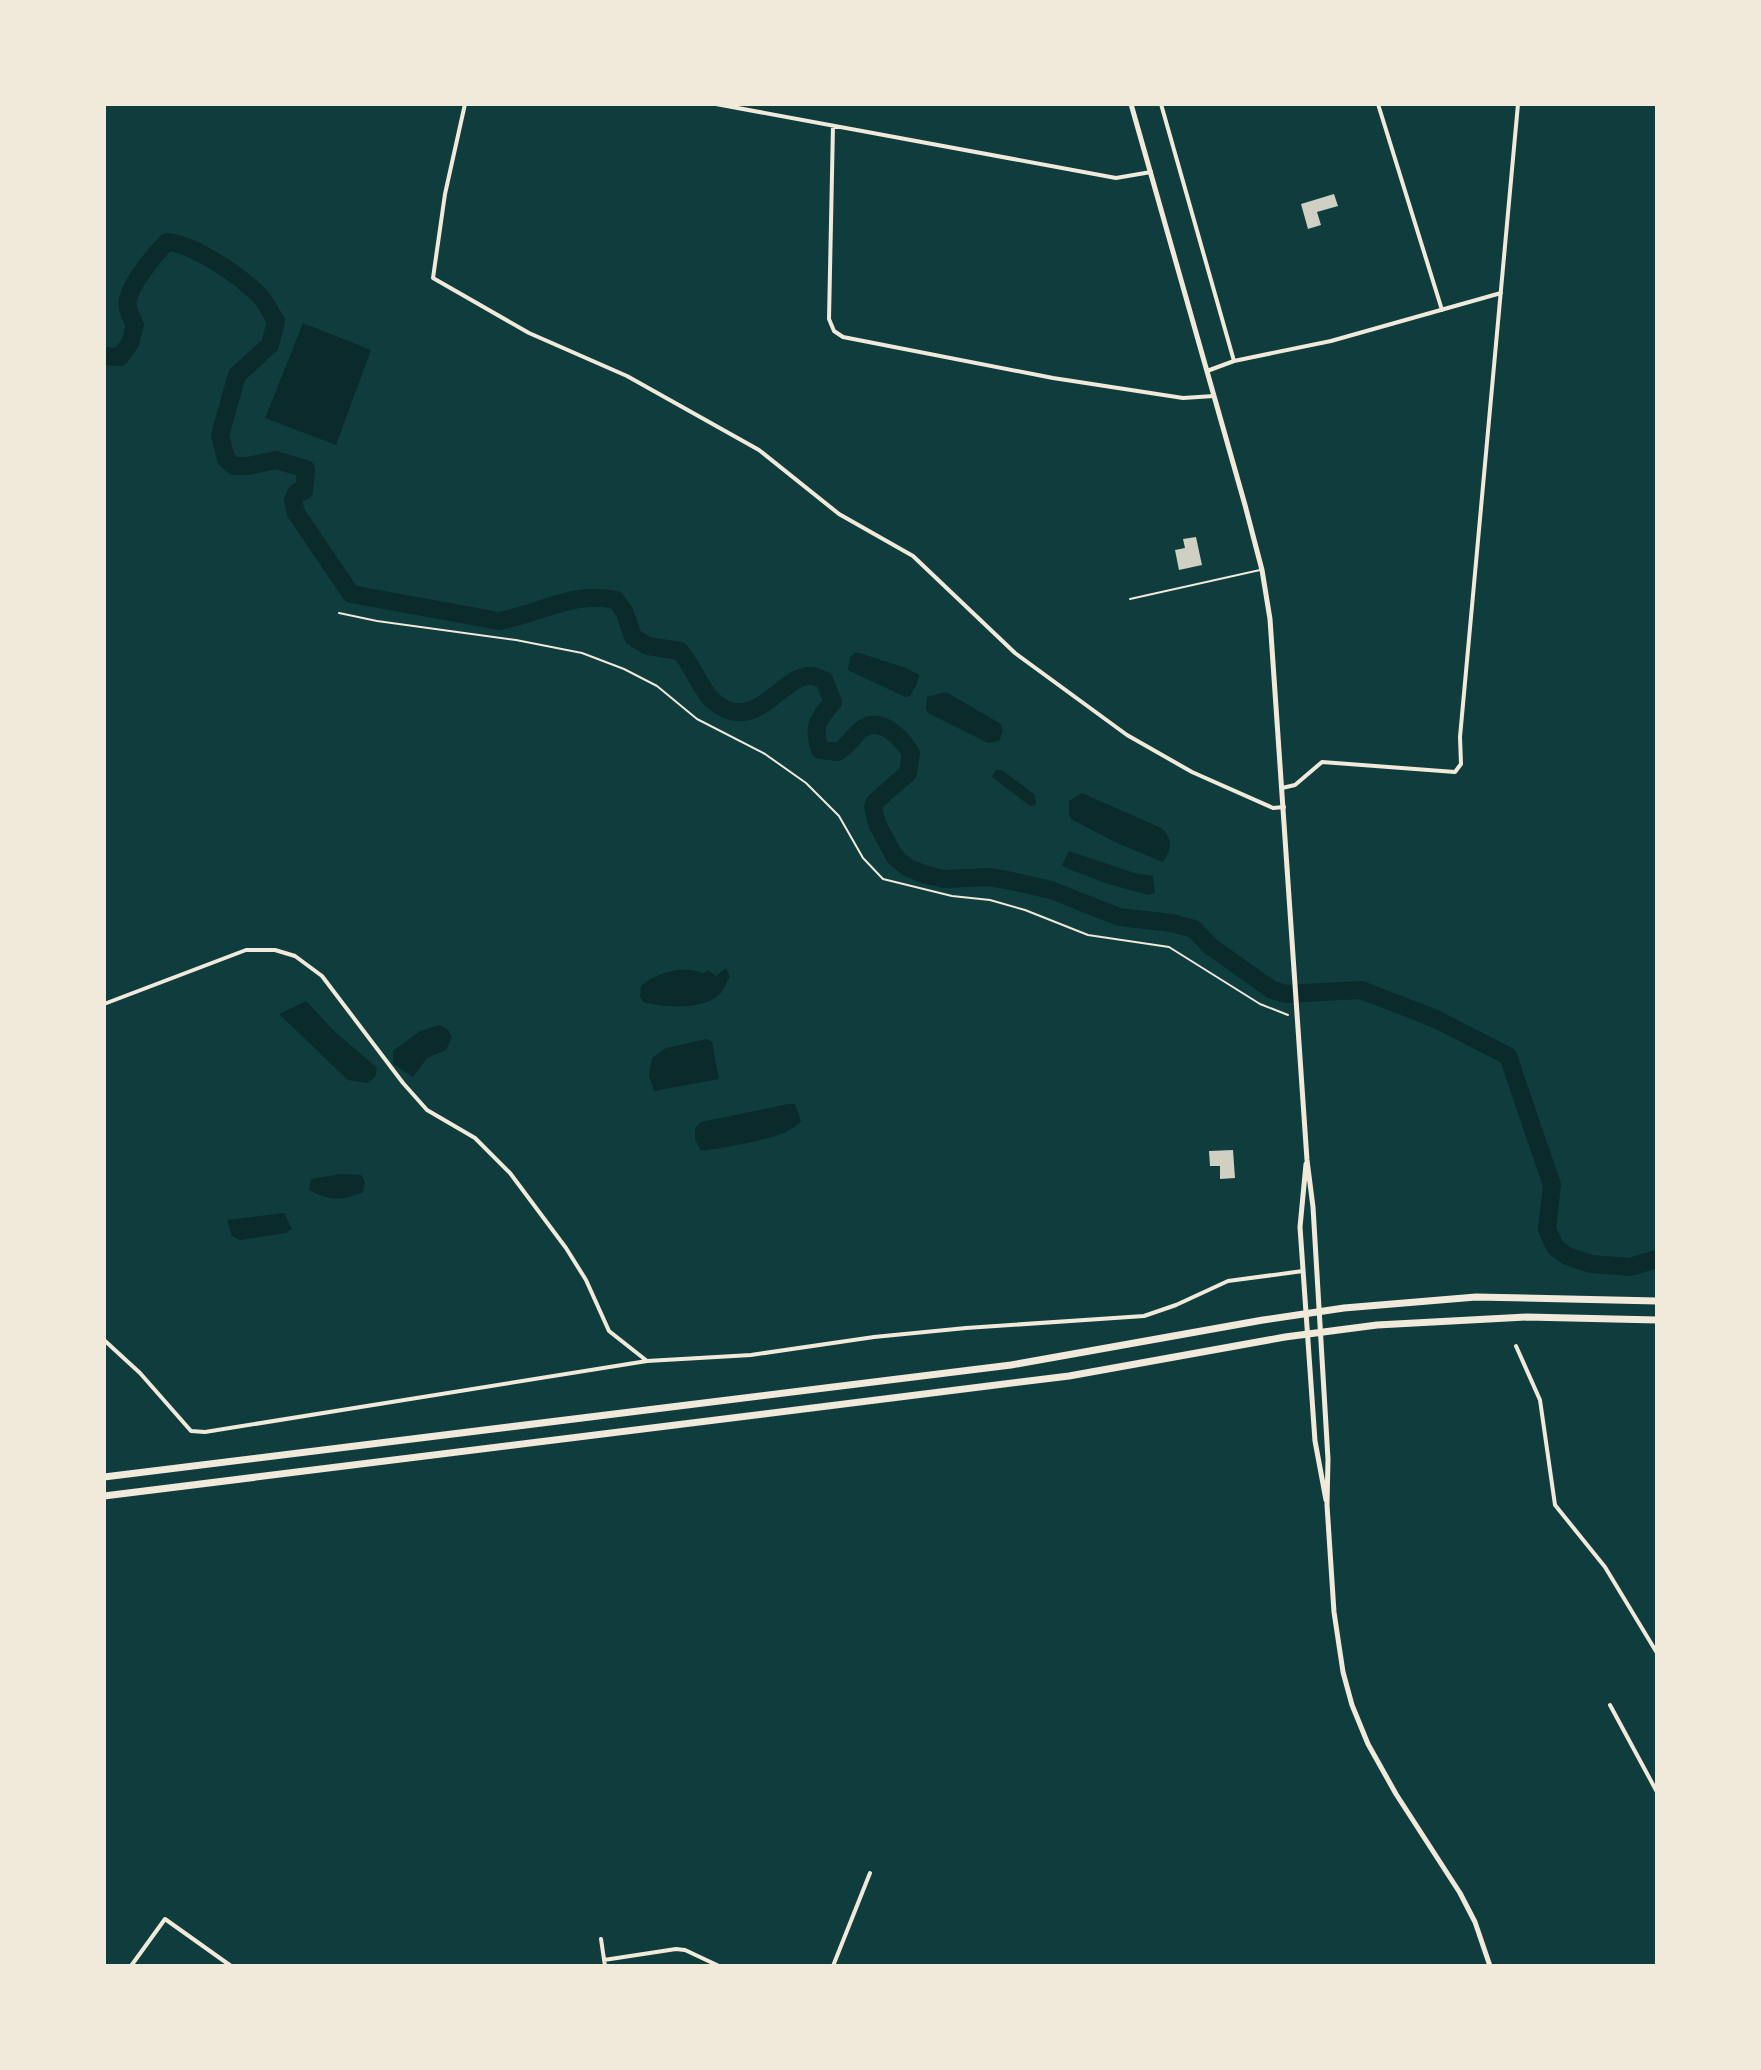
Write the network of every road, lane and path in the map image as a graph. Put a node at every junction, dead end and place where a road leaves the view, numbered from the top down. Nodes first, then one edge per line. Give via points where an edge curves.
1 (465, 104) edge
2 (716, 104) edge
3 (1131, 104) edge
4 (1161, 104) edge
5 (1378, 104) edge
6 (1518, 104) edge
7 (833, 126) junction
8 (1151, 172) junction
9 (1501, 293) junction
10 (1442, 310) junction
11 (1234, 361) junction
12 (1207, 371) junction
13 (1214, 396) junction
14 (1262, 570) junction
15 (1130, 599) dead end
16 (339, 613) dead end
17 (1282, 788) junction
18 (1284, 807) junction
19 (104, 1004) edge
20 (1297, 1012) junction
21 (1307, 1160) junction
22 (1303, 1271) junction
23 (1657, 1301) edge
24 (1319, 1311) junction
25 (1306, 1313) junction
26 (1657, 1320) edge
27 (1320, 1332) junction
28 (1307, 1333) junction
29 (104, 1340) edge
30 (1516, 1346) dead end
31 (647, 1361) junction
32 (104, 1477) edge
33 (104, 1496) edge
34 (1327, 1505) junction
35 (1657, 1653) edge
36 (1610, 1705) dead end
37 (1657, 1792) edge
38 (870, 1873) dead end
39 (601, 1939) dead end
40 (604, 1963) edge
41 (131, 1966) edge
42 (231, 1966) edge
43 (719, 1966) edge
44 (833, 1966) edge
45 (1490, 1966) edge

1 - 18 street via 433,278 759,450 839,514 913,556 1015,653 1127,735 1192,772 1273,808
2 - 7 street
3 - 8 street
4 - 11 street
5 - 10 street
6 - 9 street
7 - 8 street via 1116,178
7 - 13 street via 829,319 834,331 1053,378 1183,398
8 - 12 street
9 - 10 street
9 - 17 street via 1461,764 1455,772 1322,762 1295,785
10 - 11 street
11 - 12 street
12 - 13 street
13 - 14 street
14 - 15 lane
14 - 17 street via 1274,655
16 - 20 path via 582,653 624,669 806,783 839,816 863,858 883,879 990,900 1088,935 1169,947 1260,1004 1285,1015
17 - 18 street
18 - 20 street
19 - 31 street via 246,950 295,956 322,976 427,1110 475,1138 510,1173 566,1248 609,1331
20 - 21 street
21 - 22 street via 1301,1197
21 - 24 street
22 - 25 street
22 - 31 street via 1228,1281 1144,1316 966,1328 751,1355
23 - 24 main road via 1476,1297
24 - 25 main road
24 - 27 street
25 - 28 street
25 - 32 main road via 1011,1365
26 - 27 main road via 1471,1318
27 - 28 main road
27 - 34 street
28 - 33 main road via 1040,1380
28 - 34 street via 1315,1441
29 - 31 street via 191,1431 205,1432
30 - 35 street via 1540,1400 1555,1505 1605,1567
34 - 45 street via 1337,1640 1352,1705 1389,1784 1460,1893
36 - 37 street
38 - 44 street
39 - 40 street
40 - 43 street via 676,1949
41 - 42 street via 165,1919

